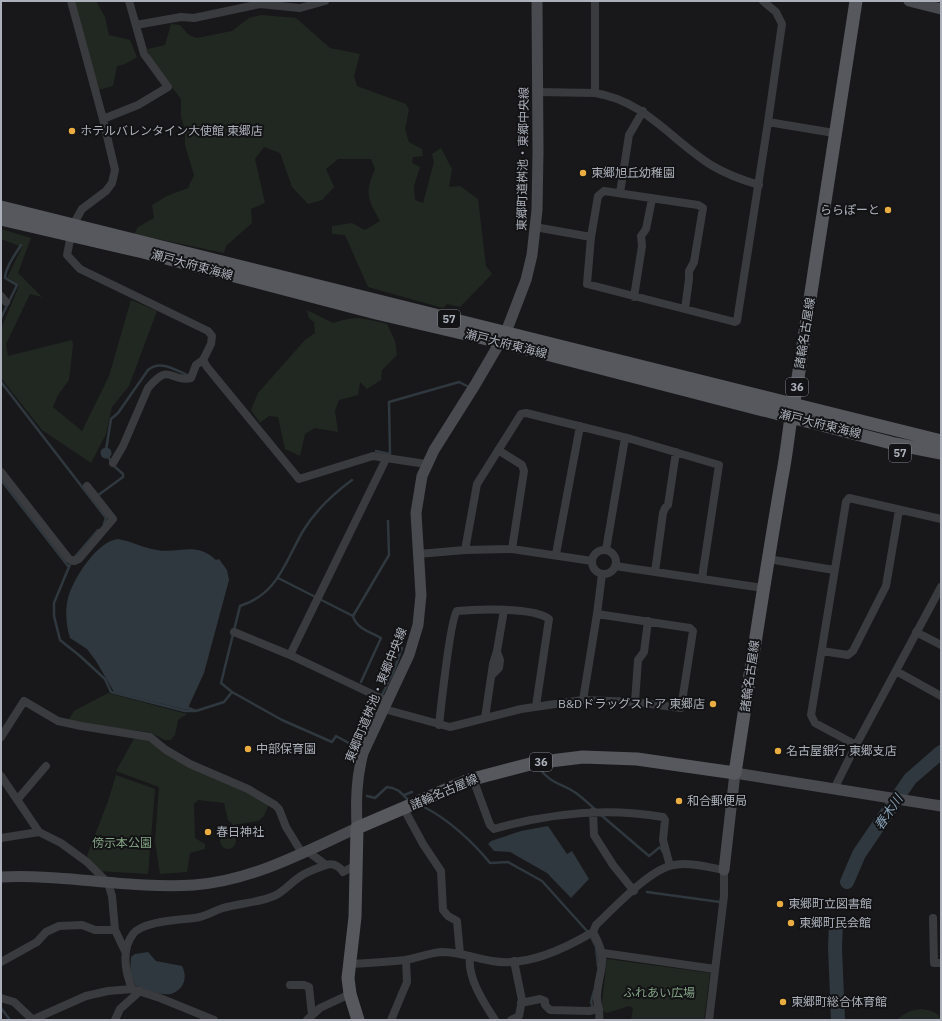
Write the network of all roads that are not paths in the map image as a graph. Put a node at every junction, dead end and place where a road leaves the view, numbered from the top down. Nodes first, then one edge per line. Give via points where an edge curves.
1 (71, 1) edge
2 (129, 1) edge
3 (325, 1) edge
4 (537, 1) edge
5 (595, 1) edge
6 (763, 1) edge
7 (856, 1) edge
8 (909, 1) edge
9 (941, 8) edge
10 (136, 25) junction
11 (538, 92) junction
12 (595, 93) junction
13 (643, 111) junction
14 (103, 119) junction
15 (768, 122) junction
16 (834, 133) junction
17 (759, 185) junction
18 (620, 193) junction
19 (652, 199) junction
20 (1, 207) edge
21 (1, 219) edge
22 (535, 228) junction
23 (72, 229) junction
24 (591, 237) junction
25 (634, 297) junction
26 (685, 309) junction
27 (503, 337) junction
28 (203, 360) junction
29 (791, 410) junction
30 (864, 422) junction
31 (580, 426) junction
32 (941, 432) edge
33 (864, 435) junction
34 (625, 438) junction
35 (941, 441) edge
36 (498, 450) junction
37 (676, 452) junction
38 (941, 453) edge
39 (386, 459) junction
40 (941, 462) edge
41 (113, 463) dead end
42 (426, 464) junction
43 (1, 472) edge
44 (87, 486) dead end
45 (899, 510) junction
46 (941, 519) edge
47 (512, 549) junction
48 (464, 550) junction
49 (606, 550) junction
50 (418, 554) junction
51 (556, 554) junction
52 (768, 559) junction
53 (592, 561) junction
54 (615, 566) junction
55 (834, 570) junction
56 (655, 572) junction
57 (602, 574) junction
58 (702, 578) junction
59 (941, 586) edge
60 (763, 588) junction
61 (504, 610) junction
62 (597, 614) junction
63 (648, 621) junction
64 (234, 632) dead end
65 (916, 632) junction
66 (941, 645) edge
67 (822, 651) junction
68 (290, 655) junction
69 (896, 671) junction
70 (941, 696) edge
71 (583, 700) junction
72 (635, 702) junction
73 (386, 705) junction
74 (536, 706) junction
75 (485, 718) junction
76 (439, 725) junction
77 (1, 737) edge
78 (856, 745) junction
79 (46, 766) dead end
80 (735, 773) junction
81 (1, 776) edge
82 (473, 779) junction
83 (834, 789) junction
84 (17, 800) junction
85 (941, 806) edge
86 (404, 809) junction
87 (593, 812) junction
88 (357, 828) junction
89 (39, 832) junction
90 (1, 838) edge
91 (304, 852) junction
92 (326, 865) junction
93 (356, 865) junction
94 (670, 866) junction
95 (724, 870) junction
96 (1, 877) edge
97 (108, 883) junction
98 (634, 891) junction
99 (933, 918) dead end
100 (115, 930) junction
101 (593, 932) junction
102 (125, 951) junction
103 (603, 953) junction
104 (460, 954) junction
105 (470, 956) junction
106 (406, 960) junction
107 (514, 961) junction
108 (1, 962) edge
109 (941, 963) edge
110 (351, 964) junction
111 (715, 969) junction
112 (290, 985) dead end
113 (136, 990) junction
114 (350, 994) junction
115 (1, 998) edge
116 (521, 1003) junction
117 (599, 1009) junction
118 (310, 1018) edge
119 (32, 1020) edge
120 (116, 1020) edge
121 (214, 1020) edge
122 (358, 1020) edge
123 (391, 1020) edge
124 (495, 1020) edge
125 (511, 1020) edge
126 (599, 1020) edge
127 (710, 1020) edge

1 - 14 street
2 - 10 street
3 - 10 street via 300,8 260,4 194,18 181,17
4 - 11 street, 東郷町道桝池・東郷中央線
5 - 12 street
6 - 15 street via 776,12 782,24
7 - 16 main road, 諸輪名古屋線 / 36
8 - 9 street
10 - 14 street via 147,60 168,88 138,105
11 - 12 street
11 - 22 street, 東郷町道桝池・東郷中央線
12 - 13 street via 622,100
13 - 17 street via 710,165 729,176
13 - 18 street via 629,135
14 - 23 street via 115,170 112,183 106,191 82,209
15 - 16 street
15 - 17 street
16 - 29 main road, 諸輪名古屋線 / 36 via 826,201
17 - 26 street via 738,320 735,322
18 - 19 street
18 - 24 street via 600,193
19 - 25 street via 646,229 641,236 642,246
19 - 26 street via 698,205 703,208 694,262 688,271 690,279
20 - 23 main road, 瀬戸大府東海線 / 57
21 - 23 main road, 瀬戸大府東海線 / 57
22 - 24 street
22 - 27 street, 東郷町道桝池・東郷中央線 via 526,280
23 - 27 main road, 瀬戸大府東海線 / 57 via 435,316
23 - 28 street via 67,255 80,269 208,331 212,336 211,344
24 - 25 street via 586,284
25 - 26 street
27 - 29 main road, 瀬戸大府東海線 / 57
27 - 42 street, 東郷町道桝池・東郷中央線
28 - 39 street via 299,479 365,457
28 - 41 street via 196,365 191,378 185,380 166,374 160,375 148,388
29 - 30 main road, 瀬戸大府東海線 / 57
29 - 33 main road, 瀬戸大府東海線 / 57
29 - 52 main road, 諸輪名古屋線 / 36
30 - 32 main road, 57 via 880,419
30 - 35 main road, 瀬戸大府東海線 / 57
31 - 34 street
31 - 36 street via 523,413
31 - 51 street
33 - 38 main road, 瀬戸大府東海線 / 57
33 - 40 main road, 57 via 875,447
34 - 37 street
34 - 49 street
36 - 47 street via 522,465 524,471
36 - 48 street via 477,484
37 - 56 street
37 - 58 street via 717,463 720,468
39 - 42 street
39 - 68 street
42 - 50 street, 東郷町道桝池・東郷中央線 via 419,488 416,513
43 - 44 street via 69,559 74,561 79,559 113,520
45 - 46 street
45 - 55 street via 849,498
45 - 67 street via 886,586 853,651 848,655
47 - 48 street
47 - 51 street
48 - 50 street
49 - 53 street via 595,554
49 - 54 street via 613,554
50 - 73 street, 東郷町道桝池・東郷中央線 via 418,625 409,655
51 - 53 street
52 - 55 street
52 - 60 main road, 諸輪名古屋線 / 36
53 - 57 street via 596,571
54 - 56 street
54 - 57 street via 610,572
55 - 67 street
56 - 58 street
57 - 62 street
58 - 60 street
59 - 65 street
60 - 80 main road, 諸輪名古屋線 / 36
61 - 74 street via 545,616 549,619
61 - 75 street
61 - 76 street via 478,609 455,613
62 - 63 street
62 - 71 street
63 - 72 street via 644,652 638,660
63 - 72 street via 690,628 693,631 682,705 681,708 677,708
64 - 68 street
65 - 66 street
65 - 69 street
67 - 78 street via 812,720
68 - 73 street
69 - 70 street
69 - 78 street
71 - 72 street
71 - 74 street
73 - 76 street
73 - 88 street, 東郷町道桝池・東郷中央線 via 369,740 359,769
74 - 75 street
75 - 76 street via 456,726
77 - 91 street via 24,701 58,721 150,737 190,764 248,789 275,805
78 - 83 street
79 - 84 street
80 - 82 main road, 諸輪名古屋線 / 36 via 654,761 583,757 534,763
80 - 83 street
80 - 95 street
81 - 84 street
82 - 86 main road, 諸輪名古屋線 / 36
82 - 87 street via 492,828 542,817
83 - 85 street
84 - 89 street
86 - 88 main road, 諸輪名古屋線 / 36
86 - 104 street via 441,871 443,910 457,921
87 - 94 street via 663,817 663,837
87 - 98 street via 594,835
88 - 91 street
88 - 93 main road
89 - 90 street
89 - 97 street via 61,843 87,862
91 - 92 street
91 - 97 street via 267,868 196,885
92 - 93 street via 340,867 343,872
92 - 102 street via 300,876 274,896 222,908 195,918 175,919 137,930
93 - 110 main road
94 - 95 street via 696,865
94 - 98 street via 654,874
95 - 111 street via 724,896
96 - 97 street via 26,876
97 - 100 street via 112,896
98 - 101 street via 596,925
99 - 109 street via 934,962
100 - 102 street
100 - 108 street via 95,930 82,925 59,926
101 - 103 street
101 - 107 street via 558,951
102 - 113 street via 126,966
103 - 111 street
103 - 117 street via 597,995
104 - 105 street
104 - 106 street via 441,952
105 - 107 street via 494,962
105 - 124 street via 469,963 481,998
106 - 110 street
106 - 123 street via 407,982
107 - 116 street
110 - 114 main road via 348,978
111 - 127 street
112 - 118 street via 309,987
113 - 119 street via 108,991 86,996
113 - 120 street via 120,1009
113 - 121 street
114 - 118 street via 320,1008
114 - 122 main road
115 - 119 street via 14,1002
116 - 117 street via 540,999 545,1001 550,1010
116 - 125 street via 519,1016
117 - 126 street

